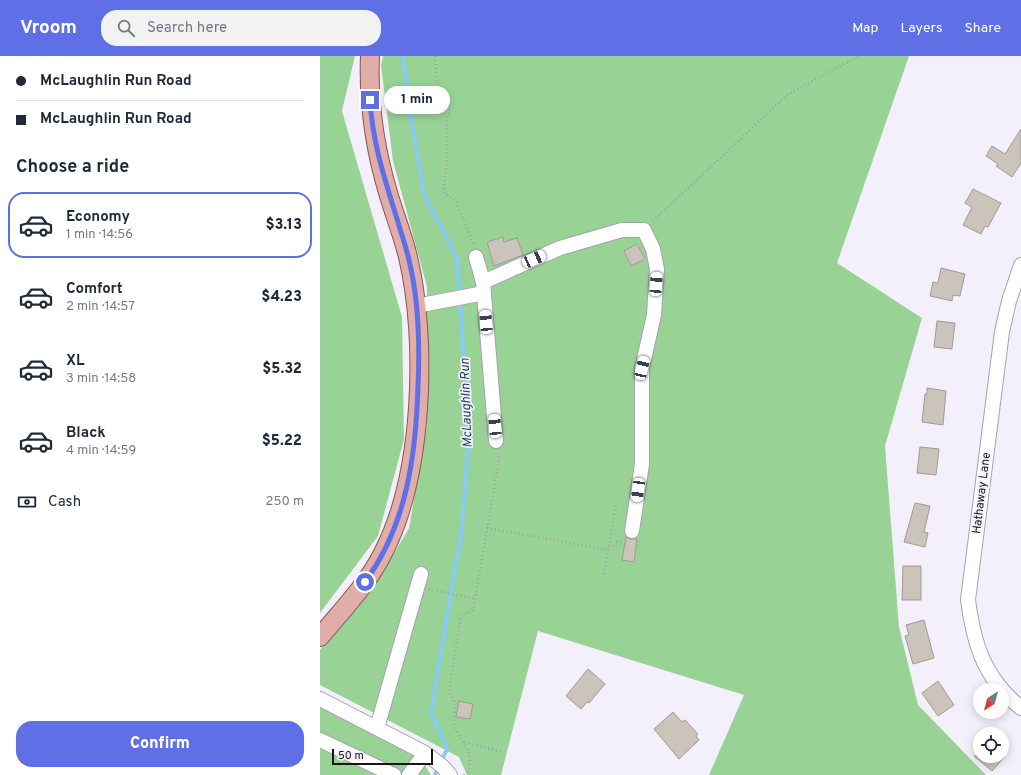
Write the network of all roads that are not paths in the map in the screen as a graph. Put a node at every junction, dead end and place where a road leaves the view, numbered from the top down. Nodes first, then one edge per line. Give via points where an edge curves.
1 (370, 56) edge
2 (476, 258) road end
3 (1021, 265) edge
4 (480, 290) junction
5 (416, 306) junction
6 (496, 441) road end
7 (630, 537) road end
8 (421, 574) dead end
9 (320, 637) edge
10 (320, 699) edge
11 (1021, 708) edge
12 (376, 728) junction
13 (320, 740) edge
14 (428, 756) junction
15 (394, 775) edge
16 (409, 775) edge
17 (450, 775) edge

1 - 5 main road via 374,140 408,256
2 - 4 street
3 - 11 street, Hathaway Lane via 1002,332 968,600 972,631 979,655 995,682
4 - 5 street via 453,299
4 - 6 street
4 - 7 street via 560,248 622,230 644,230 653,249 657,269 654,315 642,368 642,464
5 - 9 main road via 419,340 418,401 411,470 405,496 391,536 371,574
8 - 12 street
10 - 12 street
12 - 14 street
13 - 15 street
14 - 16 street
14 - 17 street

